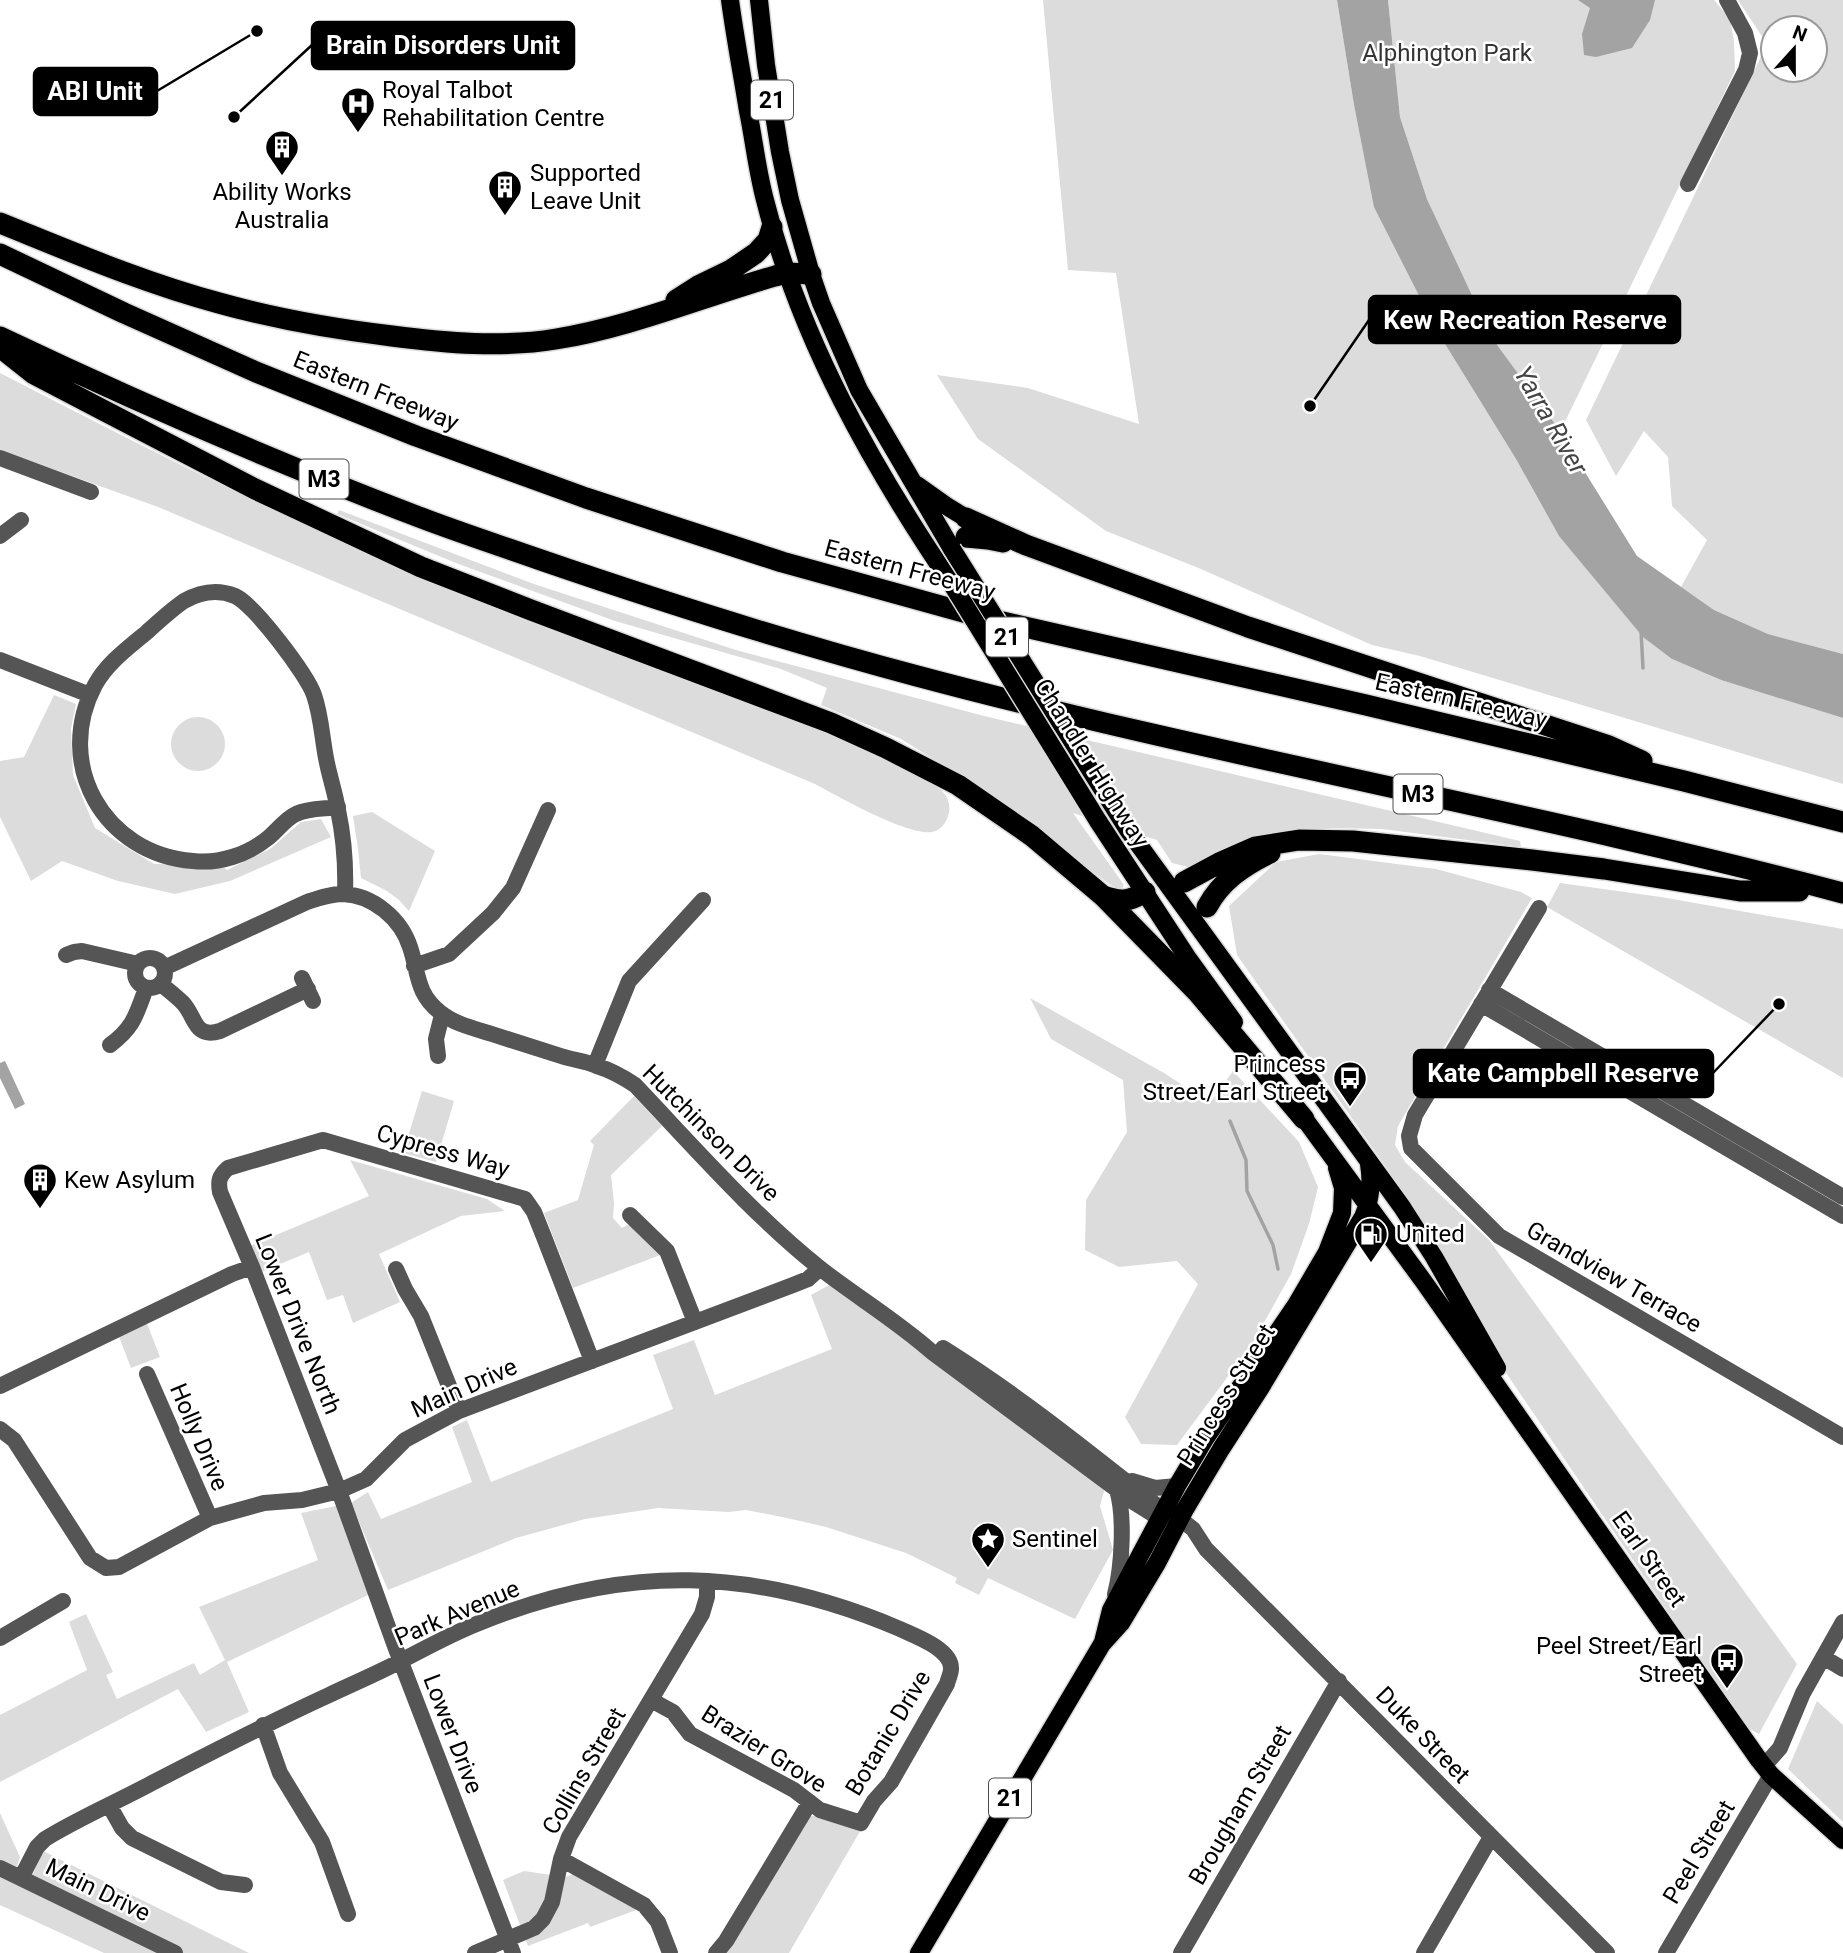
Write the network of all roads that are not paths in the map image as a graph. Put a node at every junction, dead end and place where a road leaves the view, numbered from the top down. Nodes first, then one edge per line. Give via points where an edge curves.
1 (730, 0) edge
2 (759, 0) edge
3 (1727, 0) edge
4 (1688, 184) dead end
5 (0, 223) edge
6 (772, 227) junction
7 (0, 254) edge
8 (787, 273) junction
9 (810, 274) junction
10 (654, 315) junction
11 (0, 337) edge
12 (0, 348) edge
13 (0, 458) edge
14 (914, 483) junction
15 (91, 492) dead end
16 (21, 520) dead end
17 (0, 536) edge
18 (956, 539) junction
19 (953, 586) junction
20 (0, 660) edge
21 (90, 695) junction
22 (1684, 781) junction
23 (338, 807) junction
24 (548, 810) dead end
25 (1843, 822) edge
26 (1327, 840) junction
27 (1177, 885) junction
28 (1145, 892) junction
29 (1840, 892) edge
30 (345, 894) junction
31 (1103, 896) junction
32 (703, 900) dead end
33 (1207, 907) joint
34 (1539, 908) dead end
35 (1200, 930) junction
36 (66, 955) dead end
37 (138, 964) junction
38 (414, 966) junction
39 (157, 980) junction
40 (308, 989) dead end
41 (1485, 997) junction
42 (442, 1014) junction
43 (110, 1045) dead end
44 (438, 1056) dead end
45 (595, 1065) junction
46 (1304, 1119) junction
47 (1334, 1158) junction
48 (1369, 1164) junction
49 (221, 1174) joint
50 (1843, 1197) edge
51 (1368, 1205) junction
52 (630, 1215) dead end
53 (1843, 1216) edge
54 (252, 1266) junction
55 (820, 1268) junction
56 (396, 1269) dead end
57 (695, 1322) junction
58 (592, 1361) junction
59 (147, 1374) dead end
60 (0, 1386) edge
61 (459, 1411) junction
62 (0, 1429) edge
63 (1843, 1437) edge
64 (1552, 1462) junction
65 (1117, 1482) junction
66 (1177, 1486) junction
67 (339, 1491) junction
68 (1161, 1514) junction
69 (210, 1518) junction
70 (1177, 1525) junction
71 (707, 1580) junction
72 (63, 1601) dead end
73 (1111, 1610) junction
74 (1843, 1622) edge
75 (0, 1638) edge
76 (1102, 1643) junction
77 (1823, 1657) junction
78 (401, 1661) junction
79 (951, 1665) joint
80 (1843, 1669) edge
81 (1339, 1681) junction
82 (651, 1700) junction
83 (263, 1726) junction
84 (1768, 1770) junction
85 (810, 1802) junction
86 (109, 1805) junction
87 (861, 1823) joint
88 (1491, 1837) junction
89 (1843, 1840) edge
90 (561, 1859) junction
91 (0, 1868) edge
92 (21, 1878) junction
93 (245, 1885) dead end
94 (348, 1914) dead end
95 (510, 1947) edge
96 (175, 1953) edge
97 (475, 1953) edge
98 (670, 1953) edge
99 (716, 1953) edge
100 (919, 1953) edge
101 (1181, 1953) edge
102 (1424, 1953) edge
103 (1607, 1953) edge
104 (1666, 1953) edge

1 - 6 main road, Chandler Highway / 21
2 - 9 main road, Chandler Highway / 21 via 780,152
3 - 4 street via 1750,53 1746,70
5 - 10 highway via 220,304 357,332 514,344 594,332
6 - 8 main road, Chandler Highway / 21
6 - 10 highway via 756,253
7 - 22 highway, Eastern Freeway via 244,366 416,436 782,562 981,617
8 - 9 highway
8 - 10 highway
8 - 19 main road, Chandler Highway / 21 via 833,384 920,538
9 - 14 main road, Chandler Highway / 21 via 859,390
11 - 29 highway, M3 via 199,427 420,518 764,633 1156,736
12 - 31 highway via 34,374 125,422 421,567 784,704 886,748 1001,813
13 - 15 street
14 - 18 main road, Chandler Highway / 21
14 - 18 main road via 948,507
16 - 17 street
18 - 19 main road via 946,557
18 - 22 highway via 1026,545 1248,627 1609,746
18 - 27 main road, Chandler Highway / 21, bridge via 1128,830
19 - 28 main road, Chandler Highway / 21, bridge
20 - 21 street
21 - 23 street via 79,742 87,783 113,825 142,847 194,861 227,859 267,840 294,814
21 - 23 street via 112,662 180,603 204,593 236,596 254,612 311,688
22 - 25 highway, Eastern Freeway
23 - 30 street
24 - 38 street via 513,888 493,913 449,954
26 - 27 highway via 1255,846
26 - 29 highway via 1532,860 1740,891
26 - 33 highway via 1291,846 1252,862 1235,873
27 - 28 main road
27 - 35 main road, Chandler Highway / 21
28 - 31 highway via 1133,900
28 - 46 main road, Chandler Highway / 21
30 - 38 street, Hutchinson Drive via 387,912 401,927
30 - 39 street via 307,902
31 - 46 highway via 1198,993
32 - 45 street via 629,981
33 - 35 main road
34 - 41 street
35 - 48 main road, Chandler Highway / 21
36 - 37 street via 82,951
37 - 39 street via 136,979 141,986
37 - 39 street via 144,959 160,962
38 - 42 street, Hutchinson Drive via 419,986
39 - 40 street via 184,1004 197,1027 209,1033
39 - 43 street via 131,1026
41 - 50 street
41 - 53 street
41 - 63 street, Grandview Terrace via 1415,1115 1411,1148 1499,1236
42 - 44 street via 436,1040
42 - 45 street, Hutchinson Drive
45 - 55 street, Hutchinson Drive via 635,1085 748,1203
46 - 47 main road, Chandler Highway / 21
47 - 51 main road, Chandler Highway
47 - 66 main road, Princess Street / 21 via 1343,1201 1327,1252
48 - 51 main road, Princess Street / 21
48 - 64 main road, Earl Street via 1434,1257
49 - 54 street, Lower Drive North via 220,1192
49 - 58 street, Cypress Way via 323,1140 525,1199
51 - 64 main road, Earl Street
51 - 70 main road, Princess Street / 21
52 - 57 street via 667,1251
54 - 60 street
54 - 67 street, Lower Drive North
55 - 57 street, Main Drive via 808,1279
55 - 65 street, Hutchinson Drive via 906,1330 1004,1387 1054,1424
56 - 61 street via 421,1316
57 - 58 street, Main Drive
58 - 61 street, Main Drive
59 - 69 street, Holly Drive
61 - 67 street, Main Drive via 405,1440 366,1479
62 - 69 street, Main Drive via 14,1440 90,1558 106,1568 120,1566
64 - 84 main road, Earl Street
65 - 66 street, Hutchinson Drive
65 - 68 street, Hutchinson Drive
65 - 73 street via 1120,1563
66 - 68 main road, Princess Street / 21
67 - 69 street, Main Drive via 264,1503
67 - 78 street, Lower Drive
68 - 70 main road
68 - 73 main road, Princess Street / 21
70 - 76 main road, Princess Street / 21 via 1121,1623
70 - 81 street, Duke Street via 1193,1529 1206,1549
71 - 78 street, Park Avenue via 631,1582 571,1593 481,1622
71 - 79 street, Park Avenue via 788,1592 860,1615 932,1644
71 - 82 street, Collins Street via 702,1614
72 - 75 street
73 - 76 main road, Princess Street / 21
74 - 77 street, Peel Street
76 - 100 main road, Princess Street / 21
77 - 80 street
77 - 84 street, Peel Street
78 - 83 street, Park Avenue
78 - 95 street, Lower Drive
79 - 87 street, Botanic Drive via 947,1684 891,1782
81 - 88 street, Duke Street
81 - 101 street, Brougham Street
82 - 85 street, Brazier Grove via 673,1712 690,1734
82 - 90 street, Collins Street via 574,1828
83 - 86 street, Park Avenue
83 - 94 street via 284,1781 322,1842
84 - 89 main road, Earl Street
84 - 104 street, Peel Street
85 - 87 street, Brazier Grove via 826,1814
85 - 99 street
86 - 92 street, Park Avenue via 40,1843
86 - 93 street via 132,1838 221,1882
88 - 102 street
88 - 103 street, Duke Street
90 - 95 street, Collins Street via 552,1902 543,1919
90 - 98 street via 644,1905 658,1922
91 - 92 street, Main Drive
92 - 96 street, Main Drive
95 - 97 street, Collins Street

